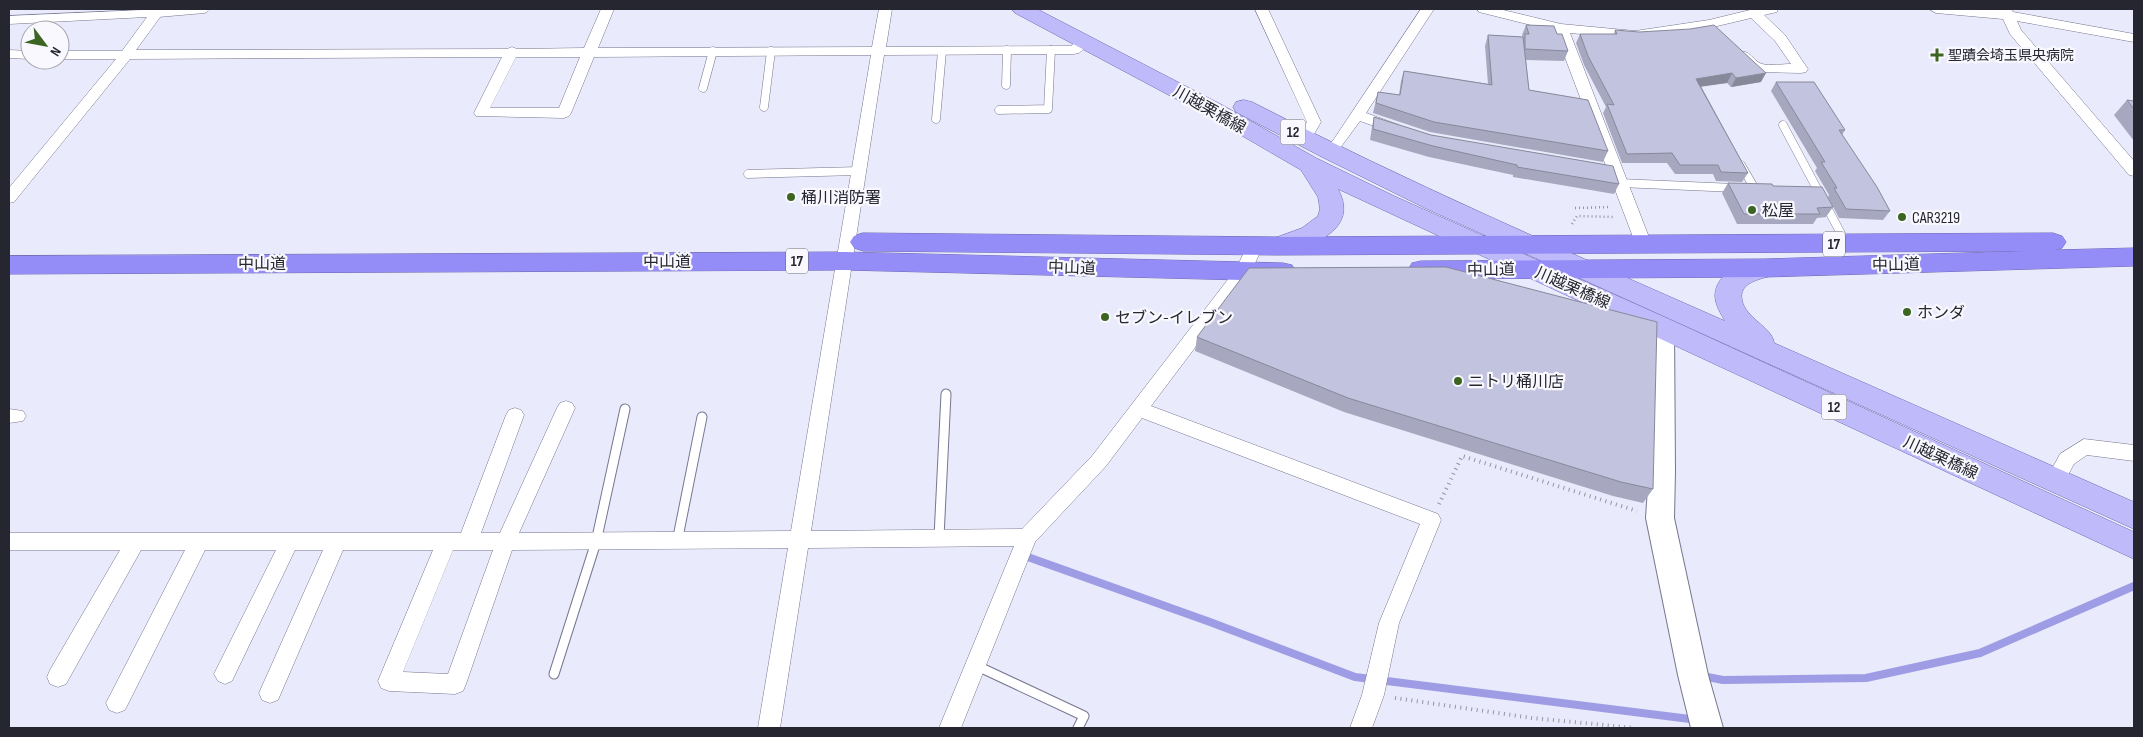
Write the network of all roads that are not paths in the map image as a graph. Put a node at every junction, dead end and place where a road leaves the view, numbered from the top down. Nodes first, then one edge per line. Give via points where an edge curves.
1 (204, 9) edge
2 (607, 9) edge
3 (885, 9) edge
4 (1022, 9) edge
5 (1057, 9) edge
6 (1261, 9) edge
7 (1427, 9) edge
8 (1484, 9) edge
9 (1772, 9) edge
10 (1936, 9) edge
11 (1968, 10) edge
12 (159, 11) edge
13 (1748, 12) edge
14 (2006, 12) edge
15 (9, 20) edge
16 (1709, 24) junction
17 (1561, 28) junction
18 (2134, 38) edge
19 (1086, 41) junction
20 (1007, 50) junction
21 (1051, 50) junction
22 (942, 51) junction
23 (512, 52) junction
24 (590, 52) junction
25 (713, 52) junction
26 (771, 52) junction
27 (877, 52) junction
28 (70, 55) edge
29 (126, 55) junction
30 (1006, 85) dead end
31 (703, 88) dead end
32 (764, 107) dead end
33 (999, 110) dead end
34 (1357, 115) junction
35 (936, 119) dead end
36 (1783, 125) dead end
37 (1404, 131) edge
38 (1305, 138) junction
39 (1330, 152) junction
40 (1737, 158) edge
41 (1308, 164) junction
42 (1597, 167) edge
43 (859, 170) junction
44 (2134, 172) edge
45 (748, 174) dead end
46 (1618, 177) junction
47 (1754, 189) junction
48 (1764, 189) edge
49 (1809, 191) edge
50 (1818, 192) junction
51 (9, 198) edge
52 (2134, 241) edge
53 (1846, 243) junction
54 (1644, 245) junction
55 (1266, 246) junction
56 (1482, 246) junction
57 (9, 247) edge
58 (846, 251) junction
59 (2134, 257) edge
60 (1533, 258) junction
61 (9, 265) edge
62 (1765, 268) junction
63 (1585, 269) junction
64 (1393, 271) edge
65 (1243, 272) junction
66 (1303, 272) edge
67 (1662, 327) junction
68 (1785, 358) junction
69 (946, 394) dead end
70 (566, 408) dead end
71 (625, 409) dead end
72 (1139, 409) junction
73 (515, 415) dead end
74 (702, 418) dead end
75 (2134, 453) edge
76 (2055, 480) junction
77 (2134, 516) edge
78 (939, 537) junction
79 (1027, 537) junction
80 (800, 540) junction
81 (9, 541) edge
82 (136, 541) junction
83 (200, 541) junction
84 (290, 541) junction
85 (337, 541) junction
86 (447, 541) junction
87 (468, 542) junction
88 (596, 542) junction
89 (677, 542) junction
90 (505, 543) junction
91 (2134, 546) edge
92 (975, 666) junction
93 (224, 674) dead end
94 (554, 674) dead end
95 (58, 677) dead end
96 (270, 693) dead end
97 (117, 703) dead end
98 (769, 728) edge
99 (950, 728) edge
100 (1078, 728) edge
101 (1361, 728) edge
102 (1707, 728) edge

1 - 12 lane
2 - 24 street
3 - 27 street
4 - 19 main road, 川越栗橋線 / 12
5 - 38 main road, 川越栗橋線 / 12
6 - 38 street via 1314,122
7 - 34 street
8 - 17 street
9 - 13 street
10 - 11 street
11 - 14 street
12 - 15 street
12 - 29 street
13 - 16 street
13 - 16 street via 1780,38 1802,69 1758,68
14 - 18 street
14 - 44 street via 2015,30
16 - 17 street via 1636,34
17 - 46 street
19 - 21 street via 1074,50
19 - 41 main road, 川越栗橋線 / 12
20 - 21 street
20 - 22 street
20 - 30 lane
21 - 33 lane via 1048,109
22 - 27 street
22 - 35 lane
23 - 24 street
23 - 24 street via 481,113 564,113
23 - 29 street
24 - 25 street
25 - 26 street
25 - 31 lane
26 - 27 street
26 - 32 lane
27 - 43 street
28 - 29 street
29 - 51 street
34 - 37 street
34 - 39 street
36 - 50 lane
38 - 39 main road, 川越栗橋線 / 12
39 - 60 main road, 川越栗橋線 / 12
40 - 47 lane
41 - 55 main road via 1330,194 1334,208 1330,221 1303,239
41 - 56 main road, 川越栗橋線 / 12
42 - 46 street
43 - 45 lane
43 - 58 street
46 - 47 lane
46 - 54 street
47 - 48 lane
49 - 50 lane
50 - 53 lane
52 - 53 highway, 中山道 / 17
53 - 54 highway, 中山道 / 17
54 - 60 highway, 中山道 / 17
55 - 56 highway, 中山道 / 17
55 - 58 highway, 中山道 / 17
55 - 65 street
56 - 60 main road, 川越栗橋線 / 12
57 - 58 highway, 中山道 / 17
58 - 61 highway, 中山道 / 17
58 - 65 highway, 中山道 / 17
58 - 80 street
59 - 62 highway, 中山道 / 17
60 - 63 highway, 中山道 / 17
60 - 64 highway, 中山道 / 17
60 - 67 main road, 川越栗橋線 / 12
62 - 63 highway, 中山道 / 17
62 - 68 main road via 1733,282 1727,292 1729,305 1754,335
63 - 68 main road, 川越栗橋線 / 12
65 - 66 highway, 中山道 / 17
65 - 72 street
67 - 91 main road, 川越栗橋線 / 12
67 - 102 street via 1660,518
68 - 76 main road, 川越栗橋線 / 12
69 - 78 lane
70 - 90 street
71 - 88 lane
72 - 79 street via 1100,461
72 - 101 street via 1431,520 1389,623 1373,695
73 - 87 street
74 - 89 lane
75 - 76 street via 2084,447 2067,459
76 - 77 main road, 川越栗橋線 / 12
78 - 79 street
78 - 80 street
79 - 92 street
80 - 89 street
80 - 98 street
81 - 82 street
82 - 83 street
82 - 95 street
83 - 84 street
83 - 97 street
84 - 85 street
84 - 93 street
85 - 86 street
85 - 96 street
86 - 87 street
86 - 90 street via 389,681 455,684
87 - 90 street
88 - 89 street
88 - 90 street
88 - 94 lane
92 - 99 street
92 - 100 lane via 1084,716

